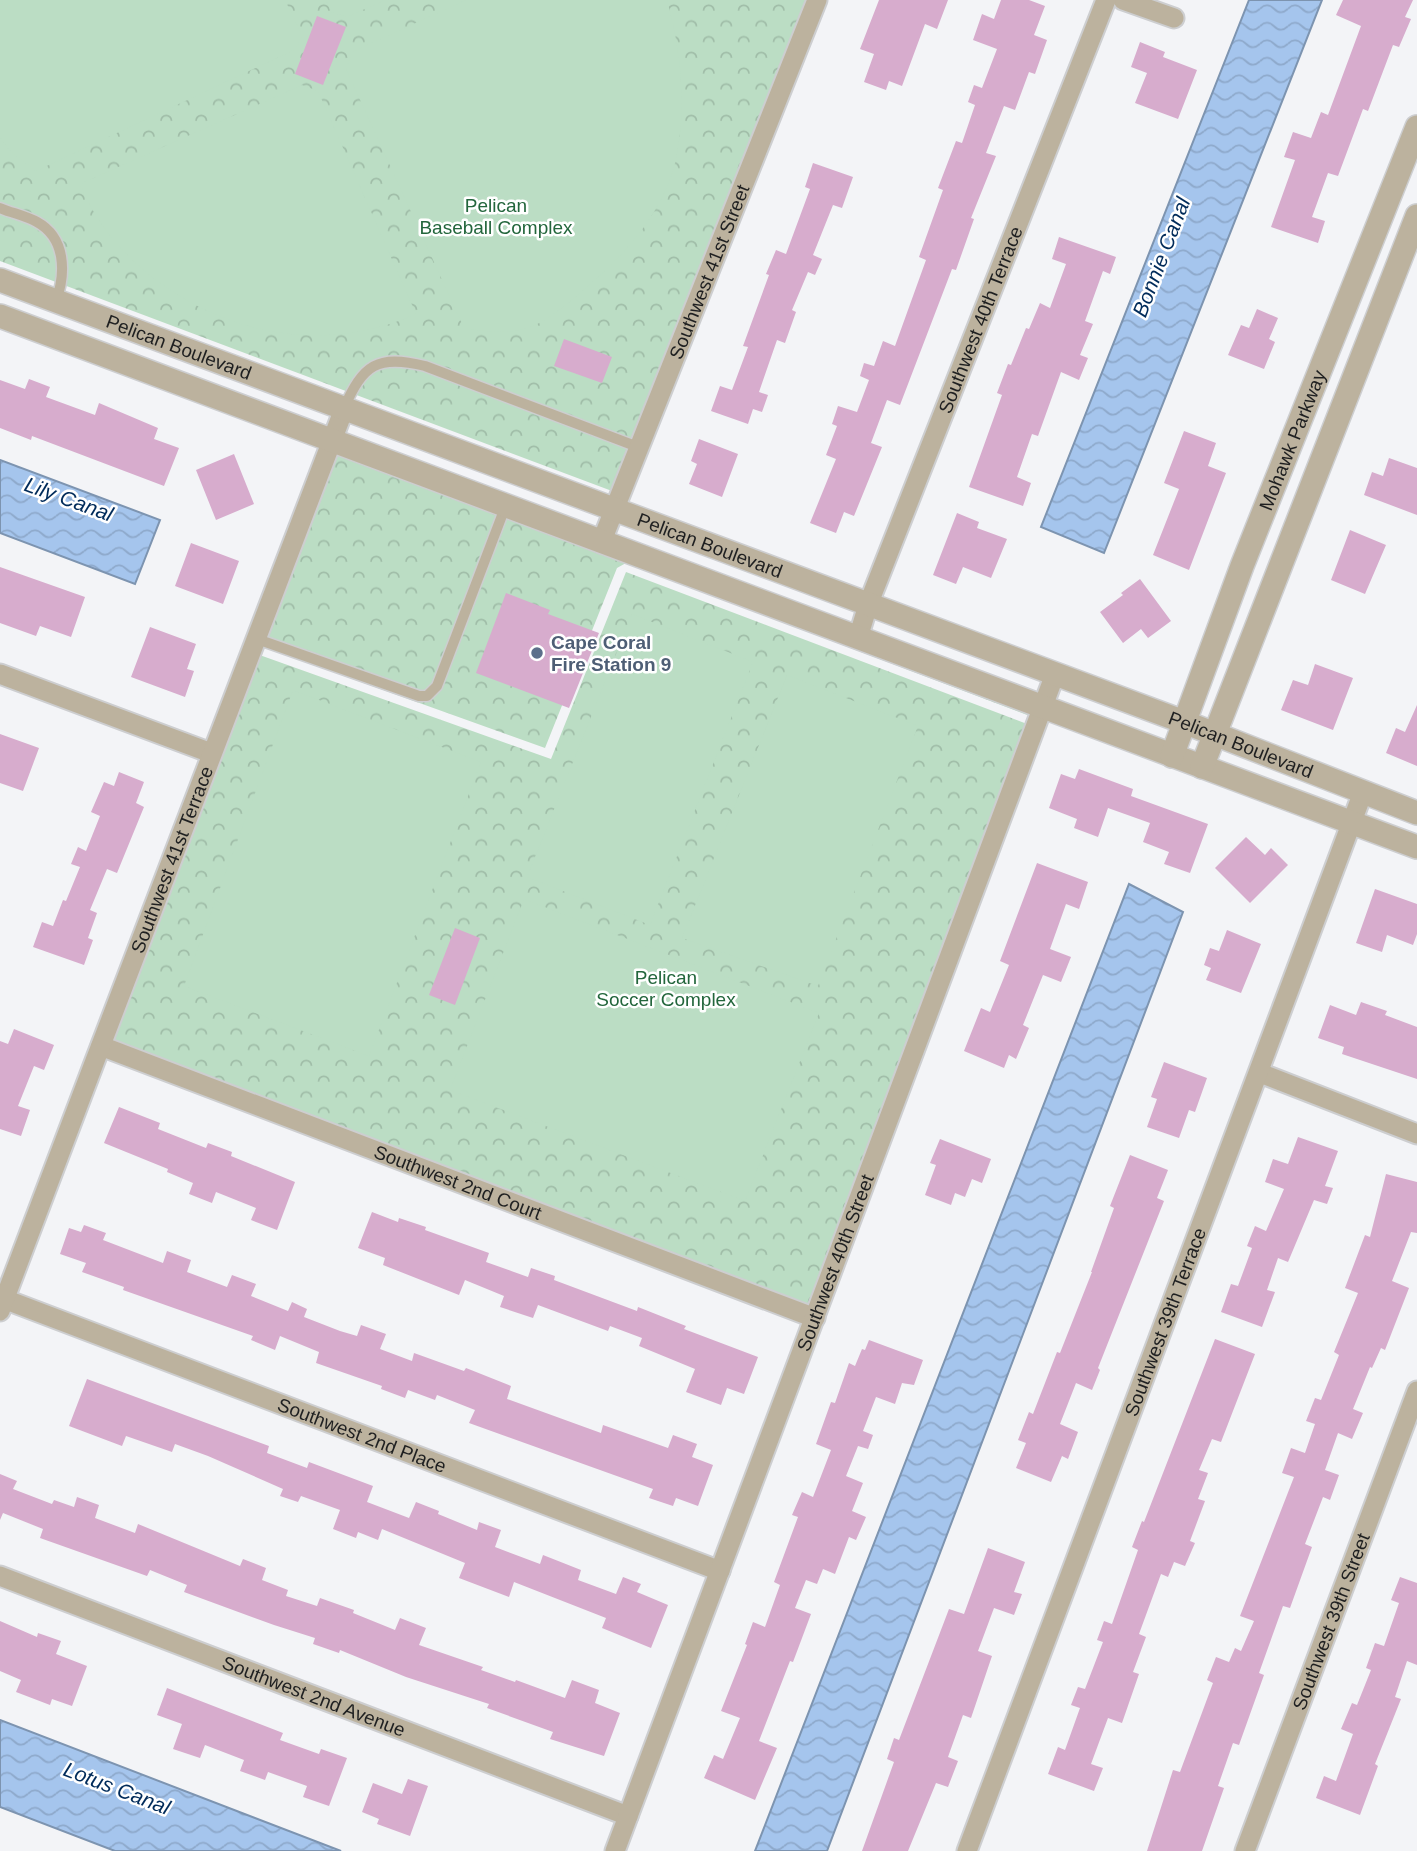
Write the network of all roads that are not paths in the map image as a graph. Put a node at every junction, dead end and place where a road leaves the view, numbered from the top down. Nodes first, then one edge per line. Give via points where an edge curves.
1 (817, 0) edge
2 (1106, 0) edge
3 (1124, 0) edge
4 (1174, 18) dead end
5 (1417, 127) edge
6 (0, 208) edge
7 (1417, 215) edge
8 (0, 280) edge
9 (56, 301) junction
10 (0, 316) edge
11 (344, 409) junction
12 (332, 441) junction
13 (638, 447) junction
14 (506, 504) junction
15 (614, 510) junction
16 (601, 543) junction
17 (868, 605) junction
18 (858, 638) junction
19 (257, 639) junction
20 (0, 674) edge
21 (1055, 674) junction
22 (1042, 707) junction
23 (1184, 722) junction
24 (1213, 735) junction
25 (211, 753) junction
26 (1172, 756) junction
27 (1202, 767) junction
28 (1363, 792) junction
29 (1417, 813) edge
30 (1352, 823) junction
31 (1417, 847) edge
32 (102, 1046) junction
33 (1260, 1073) junction
34 (1417, 1134) edge
35 (2, 1305) edge
36 (815, 1318) junction
37 (1417, 1391) edge
38 (720, 1571) junction
39 (0, 1576) edge
40 (628, 1816) junction
41 (615, 1851) edge
42 (967, 1851) edge
43 (1245, 1851) edge

1 - 13 street, Southwest 41st Street
2 - 17 street, Southwest 40th Terrace
3 - 4 street
5 - 23 street, Mohawk Parkway
6 - 9 lane via 38,222 51,234 63,268
7 - 24 street, Mohawk Parkway
8 - 9 street, Pelican Boulevard
9 - 11 street, Pelican Boulevard
10 - 12 street, Pelican Boulevard
11 - 12 street, Southwest 41st Terrace
11 - 13 lane via 363,373 376,364 407,362
11 - 15 street, Pelican Boulevard
12 - 14 street, Pelican Boulevard
12 - 19 street, Southwest 41st Terrace
13 - 15 street, Southwest 41st Street
14 - 16 street, Pelican Boulevard
14 - 19 lane via 437,686 427,696
15 - 16 street, Southwest 41st Street
15 - 17 street, Pelican Boulevard
16 - 18 street, Pelican Boulevard
17 - 18 street, Southwest 40th Terrace
17 - 21 street, Pelican Boulevard
18 - 22 street, Pelican Boulevard
19 - 25 street, Southwest 41st Terrace
20 - 25 street
21 - 22 street, Southwest 40th Street
21 - 23 street, Pelican Boulevard
22 - 26 street, Pelican Boulevard
22 - 36 street, Southwest 40th Street
23 - 24 street, Pelican Boulevard
23 - 26 street, Mohawk Parkway
24 - 27 street, Mohawk Parkway
24 - 28 street, Pelican Boulevard
25 - 32 street, Southwest 41st Terrace
26 - 27 street, Pelican Boulevard
27 - 30 street, Pelican Boulevard
28 - 29 street, Pelican Boulevard
28 - 30 street, Southwest 39th Terrace
30 - 31 street, Pelican Boulevard
30 - 33 street, Southwest 39th Terrace
32 - 35 street, Southwest 41st Terrace
32 - 36 street, Southwest 2nd Court
33 - 34 street
33 - 42 street, Southwest 39th Terrace
35 - 38 street, Southwest 2nd Place
36 - 38 street, Southwest 40th Street
37 - 43 street, Southwest 39th Street
38 - 40 street, Southwest 40th Street
39 - 40 street, Southwest 2nd Avenue
40 - 41 street, Southwest 40th Street

